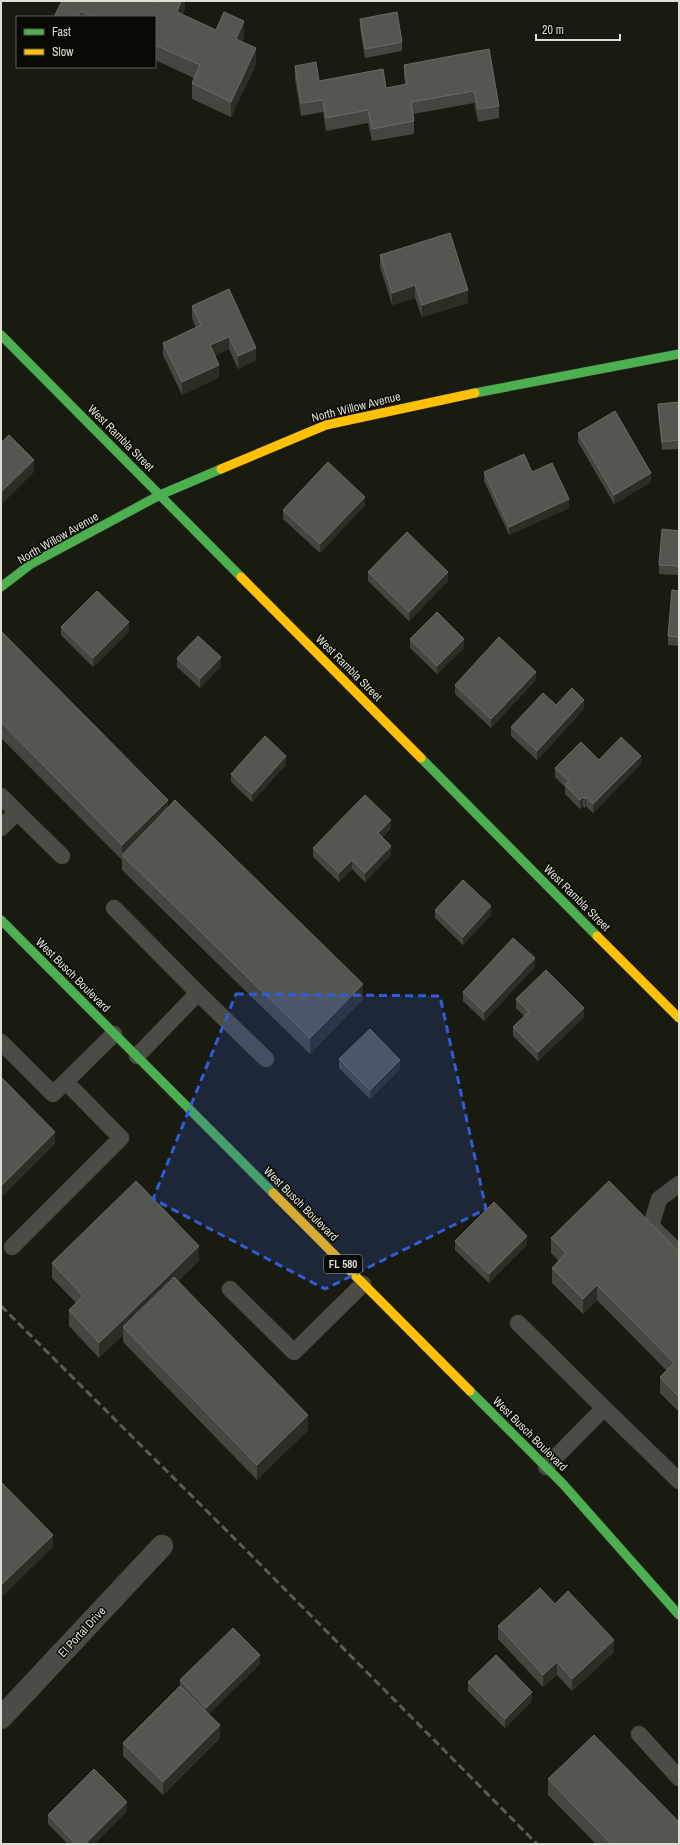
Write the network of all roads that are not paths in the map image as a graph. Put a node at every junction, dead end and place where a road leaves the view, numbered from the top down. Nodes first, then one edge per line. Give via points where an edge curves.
1 (1, 335) edge
2 (679, 354) edge
3 (160, 495) junction
4 (1, 587) edge
5 (1, 796) edge
6 (17, 812) junction
7 (1, 828) edge
8 (62, 856) dead end
9 (114, 908) dead end
10 (1, 920) edge
11 (198, 993) junction
12 (679, 1018) edge
13 (114, 1034) junction
14 (1, 1042) edge
15 (137, 1056) junction
16 (266, 1059) dead end
17 (66, 1082) junction
18 (679, 1184) edge
19 (12, 1247) dead end
20 (679, 1253) edge
21 (363, 1284) junction
22 (230, 1289) dead end
23 (518, 1323) dead end
24 (604, 1408) junction
25 (546, 1467) junction
26 (679, 1481) edge
27 (162, 1546) dead end
28 (679, 1615) edge
29 (1, 1718) edge
30 (639, 1734) dead end
31 (679, 1778) edge

1 - 3 street, West Rambla Street
2 - 3 street, North Willow Avenue via 405,407 326,425
3 - 4 street, North Willow Avenue via 31,564
3 - 12 street, West Rambla Street
5 - 6 lane
6 - 7 lane
6 - 8 lane
9 - 11 lane
10 - 13 street, West Busch Boulevard / FL 580
11 - 15 lane
11 - 16 lane
13 - 15 street, West Busch Boulevard / FL 580
13 - 17 lane
14 - 17 lane via 54,1094
15 - 21 street, West Busch Boulevard / FL 580
17 - 19 lane via 121,1138
18 - 20 lane via 659,1199 651,1226
21 - 22 lane via 294,1352
21 - 25 street, West Busch Boulevard / FL 580
23 - 24 lane
24 - 25 lane
24 - 26 lane
25 - 28 street, West Busch Boulevard / FL 580
27 - 29 street, El Portal Drive
30 - 31 lane

